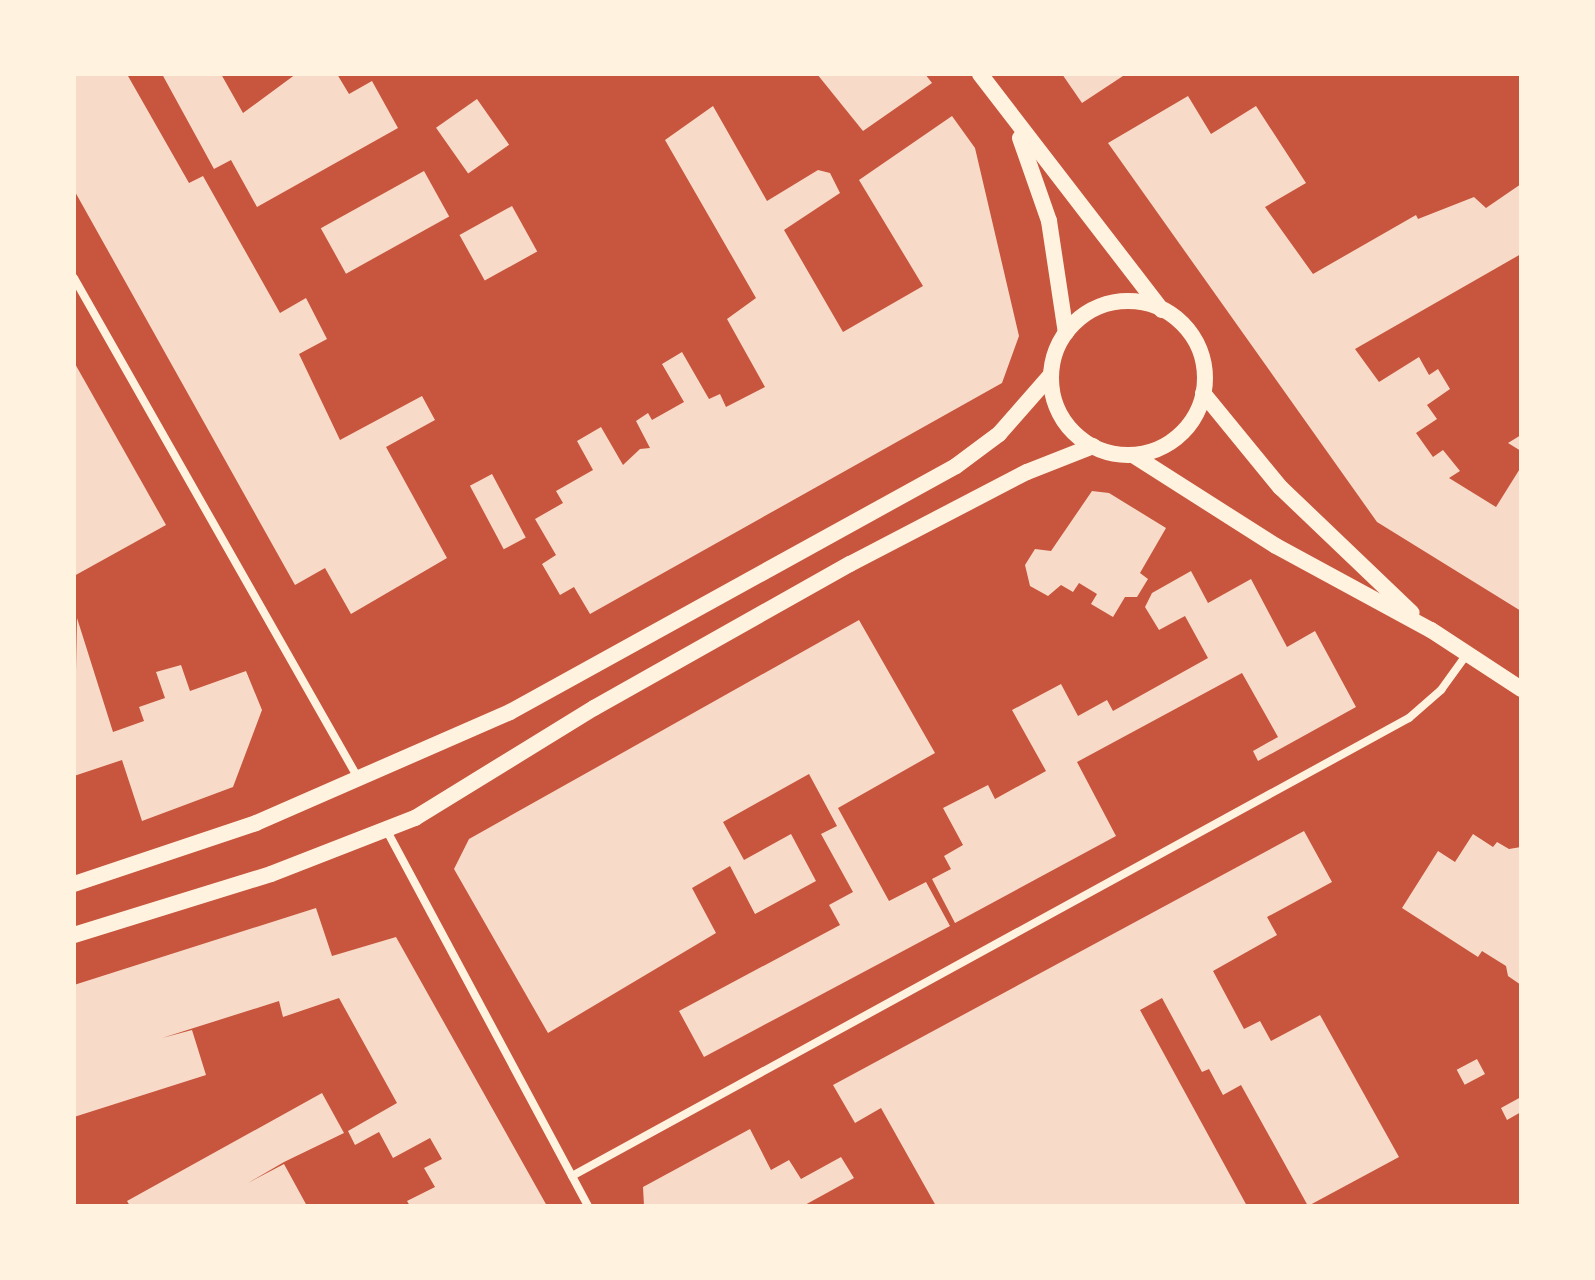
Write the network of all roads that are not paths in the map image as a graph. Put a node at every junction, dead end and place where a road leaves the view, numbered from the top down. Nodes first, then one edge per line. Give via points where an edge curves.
1 (980, 74) edge
2 (1015, 126) junction
3 (74, 278) edge
4 (1162, 310) junction
5 (1066, 333) junction
6 (1050, 376) junction
7 (1203, 393) junction
8 (1093, 446) junction
9 (1131, 454) junction
10 (1431, 630) junction
11 (1467, 654) junction
12 (1521, 689) edge
13 (360, 781) junction
14 (387, 831) junction
15 (74, 884) edge
16 (74, 935) edge
17 (572, 1176) junction
18 (588, 1206) edge

1 - 2 main road
2 - 4 main road via 1092,215
2 - 5 main road via 1049,221
3 - 13 street
4 - 5 main road via 1128,301 1104,305
4 - 7 main road via 1179,321 1197,345
5 - 6 main road
6 - 8 main road via 1061,417
6 - 13 main road via 999,434 946,471 532,700
7 - 9 main road via 1196,413 1177,437
7 - 10 main road via 1280,487
8 - 9 main road
8 - 14 main road via 1027,472 862,558
9 - 10 main road via 1276,546
10 - 11 main road
11 - 12 main road
11 - 17 street via 1441,690 1409,718
13 - 15 main road via 256,823
14 - 16 main road via 271,874
14 - 17 street
17 - 18 street

